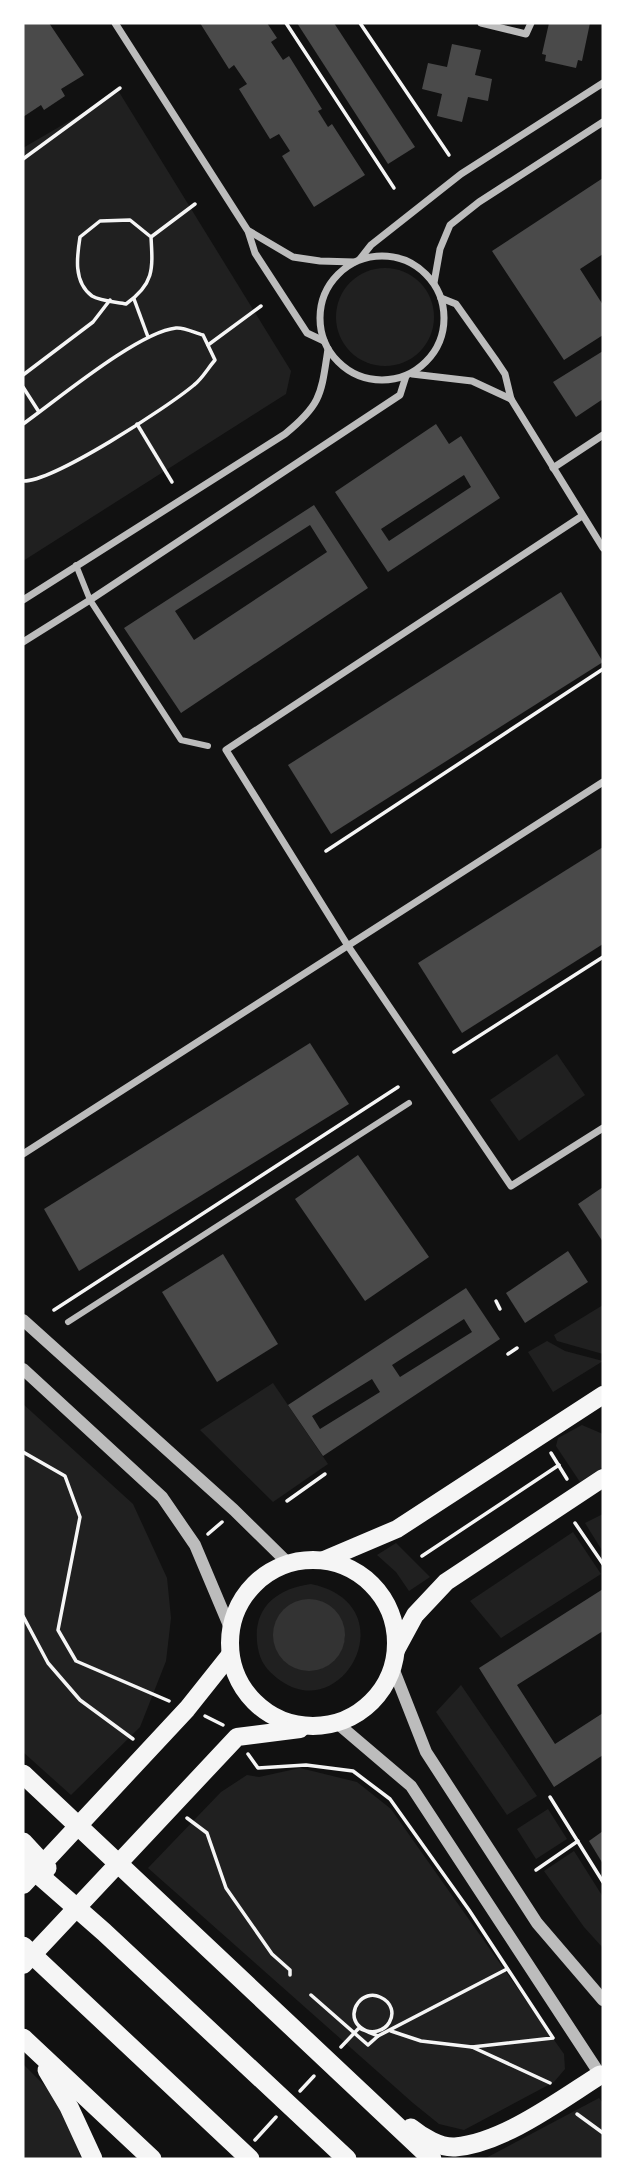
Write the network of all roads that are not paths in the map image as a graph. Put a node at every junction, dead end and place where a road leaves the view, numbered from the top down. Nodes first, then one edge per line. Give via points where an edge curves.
1 (115, 23) edge
2 (481, 23) edge
3 (531, 23) edge
4 (603, 83) edge
5 (603, 122) edge
6 (248, 231) junction
7 (357, 261) junction
8 (434, 283) junction
9 (442, 298) junction
10 (326, 345) junction
11 (409, 375) junction
12 (511, 399) junction
13 (603, 435) edge
14 (553, 468) junction
15 (582, 516) junction
16 (603, 548) edge
17 (76, 565) junction
18 (23, 600) edge
19 (90, 600) junction
20 (23, 642) edge
21 (208, 746) dead end
22 (603, 782) edge
23 (348, 946) junction
24 (409, 1103) dead end
25 (603, 1128) edge
26 (23, 1154) edge
27 (23, 1320) edge
28 (68, 1322) dead end
29 (23, 1369) edge
30 (603, 1395) edge
31 (603, 1478) edge
32 (324, 1560) junction
33 (288, 1563) junction
34 (230, 1628) junction
35 (396, 1650) junction
36 (230, 1655) junction
37 (393, 1668) junction
38 (337, 1723) junction
39 (317, 1726) junction
40 (23, 1774) edge
41 (23, 1842) edge
42 (23, 1861) edge
43 (23, 1885) edge
44 (104, 1931) junction
45 (23, 1946) edge
46 (23, 1965) edge
47 (603, 2000) edge
48 (277, 2011) junction
49 (27, 2042) edge
50 (602, 2076) edge
51 (93, 2159) edge
52 (152, 2159) edge
53 (250, 2159) edge
54 (347, 2159) edge
55 (432, 2159) edge

1 - 6 street
2 - 3 street via 526,34
4 - 7 street via 461,174
5 - 8 street via 450,225
6 - 7 street via 293,257
6 - 10 street via 256,253 307,333
7 - 8 street via 393,256 411,262
7 - 10 street via 341,271 325,293 320,315
8 - 9 street
9 - 11 street via 441,341 430,360
9 - 12 street via 456,304 495,359 505,374
10 - 11 street via 341,366 356,375 373,380
10 - 17 street via 322,391 308,415
11 - 12 street via 472,381
11 - 19 street via 400,395
12 - 14 street
13 - 14 street
14 - 15 street
15 - 16 street
15 - 23 street via 226,750
17 - 18 street
17 - 19 street
19 - 20 street
19 - 21 street via 181,740
22 - 23 street
23 - 25 street via 511,1186
23 - 26 street
24 - 28 street
27 - 33 street
29 - 34 street via 162,1497 195,1545
30 - 32 main road via 397,1529
31 - 35 main road via 446,1583 415,1615
32 - 33 main road
32 - 35 main road via 348,1567 369,1581 385,1601 394,1625
33 - 34 main road via 250,1587
34 - 36 main road
35 - 37 main road
36 - 39 main road via 237,1678 260,1707 293,1724
36 - 43 main road via 187,1709
37 - 38 main road via 372,1702
37 - 47 street via 426,1752 537,1923
38 - 39 main road
38 - 50 street via 411,1786
39 - 46 main road via 237,1737
40 - 48 highway
41 - 44 highway
42 - 44 highway
44 - 54 highway
45 - 53 highway
48 - 50 highway via 421,2137 452,2147 491,2140
48 - 55 highway
49 - 51 highway via 69,2107
49 - 52 highway

